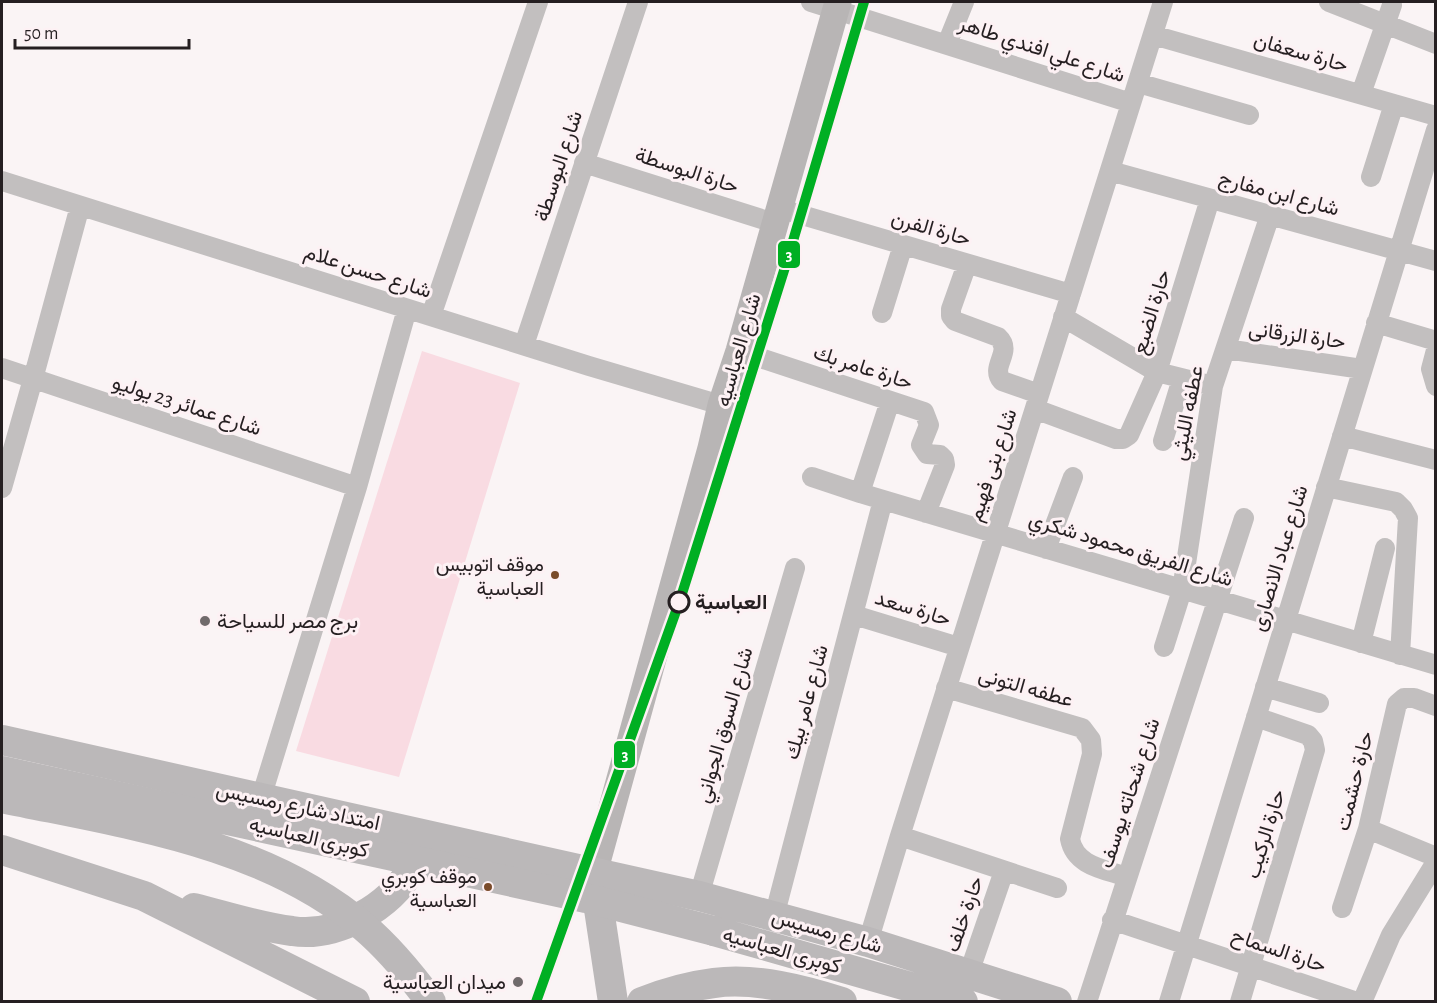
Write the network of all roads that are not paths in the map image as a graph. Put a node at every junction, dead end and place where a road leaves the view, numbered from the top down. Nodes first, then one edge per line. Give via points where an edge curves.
1 (538, 2) edge
2 (638, 2) edge
3 (964, 2) edge
4 (1163, 2) edge
5 (1329, 2) edge
6 (828, 4) edge
7 (1392, 5) dead end
8 (1386, 24) junction
9 (1153, 35) junction
10 (947, 44) junction
11 (1436, 44) edge
12 (1138, 83) junction
13 (1361, 94) junction
14 (1131, 102) junction
15 (1394, 104) junction
16 (1249, 115) dead end
17 (1436, 116) edge
18 (1436, 130) edge
19 (584, 162) junction
20 (1110, 171) junction
21 (1371, 177) dead end
22 (2, 182) edge
23 (1210, 199) junction
24 (80, 206) junction
25 (1270, 215) junction
26 (776, 216) junction
27 (903, 245) junction
28 (1398, 250) junction
29 (1436, 261) edge
30 (967, 264) junction
31 (1071, 294) junction
32 (408, 309) junction
33 (882, 313) dead end
34 (432, 316) junction
35 (1064, 317) junction
36 (1376, 323) junction
37 (1436, 341) edge
38 (524, 345) junction
39 (1226, 348) junction
40 (1436, 350) edge
41 (739, 351) junction
42 (2, 368) edge
43 (1362, 369) junction
44 (1157, 372) junction
45 (33, 379) junction
46 (1182, 379) junction
47 (1213, 386) junction
48 (1436, 386) edge
49 (890, 401) junction
50 (1037, 402) junction
51 (721, 405) junction
52 (8, 436) edge
53 (1342, 436) junction
54 (1163, 441) dead end
55 (1436, 460) edge
56 (812, 477) dead end
57 (1073, 477) dead end
58 (357, 487) junction
59 (1326, 487) junction
60 (2, 488) edge
61 (860, 493) junction
62 (883, 500) junction
63 (926, 513) junction
64 (1244, 518) dead end
65 (995, 534) junction
66 (1385, 548) dead end
67 (1046, 549) junction
68 (795, 568) dead end
69 (1182, 590) junction
70 (1217, 600) junction
71 (854, 615) junction
72 (1285, 620) junction
73 (1361, 643) junction
74 (959, 647) junction
75 (1164, 647) dead end
76 (1400, 655) junction
77 (1436, 665) edge
78 (1265, 687) junction
79 (946, 688) junction
80 (1319, 704) dead end
81 (1436, 706) edge
82 (1256, 717) junction
83 (2, 740) edge
84 (2, 771) edge
85 (2, 798) edge
86 (261, 798) junction
87 (1368, 829) junction
88 (422, 833) junction
89 (900, 836) junction
90 (2, 850) edge
91 (1436, 857) edge
92 (1436, 862) edge
93 (1004, 871) junction
94 (594, 873) junction
95 (1127, 877) junction
96 (1057, 888) dead end
97 (144, 896) junction
98 (699, 896) junction
99 (1342, 908) dead end
100 (774, 916) junction
101 (1112, 920) junction
102 (868, 942) junction
103 (1186, 944) junction
104 (1250, 966) junction
105 (966, 987) edge
106 (355, 1002) edge
107 (431, 1002) edge
108 (613, 1002) edge
109 (642, 1002) edge
110 (842, 1002) edge
111 (1058, 1002) edge
112 (1087, 1002) edge
113 (1169, 1002) edge
114 (1240, 1002) edge
115 (1360, 1002) edge

1 - 34 street
2 - 19 street, شارع البوسطة
3 - 10 street
4 - 9 street, شارع بنى فهيم
5 - 8 street
6 - 10 street, شارع علي افندي طاهر
6 - 26 main road, شارع العباسيه
7 - 8 street
8 - 11 street
8 - 13 street
9 - 12 street, شارع بنى فهيم
9 - 13 street, حارة سعفان
10 - 14 street, شارع علي افندي طاهر
12 - 14 street, شارع بنى فهيم
12 - 16 street
13 - 15 street, حارة سعفان
14 - 20 street, شارع بنى فهيم
15 - 17 street, حارة سعفان
15 - 21 street
18 - 28 street, شارع عباد الانصارى
19 - 26 street, حارة البوسطة
19 - 38 street, شارع البوسطة
20 - 23 street, شارع ابن مفارج
20 - 31 street, شارع بنى فهيم
22 - 24 street, شارع حسن علام
23 - 25 street, شارع ابن مفارج
23 - 44 street, حارة الضبع
24 - 32 street, شارع حسن علام
24 - 45 street
25 - 28 street, شارع ابن مفارج
25 - 39 street, عطفه الليثي
26 - 27 street, حارة الفرن
26 - 41 main road, شارع العباسيه
27 - 30 street, حارة الفرن
27 - 33 street
28 - 29 street, شارع ابن مفارج
28 - 36 street, شارع عباد الانصارى
30 - 31 street, حارة الفرن
30 - 50 street via 951,316 998,337 1005,349 998,376
31 - 35 street, شارع بنى فهيم
32 - 34 street, شارع حسن علام
32 - 58 street
34 - 38 street, شارع حسن علام
35 - 44 street
35 - 50 street, شارع بنى فهيم
36 - 37 street
36 - 43 street, شارع عباد الانصارى
38 - 51 street, شارع حسن علام
39 - 43 street, حارة الزرقانى
39 - 47 street, عطفه الليثي
40 - 48 street via 1431,369
41 - 49 street, حارة عامر بك
41 - 51 main road, شارع العباسيه
42 - 45 street, شارع عمائر 23 يوليو
43 - 53 street, شارع عباد الانصارى
44 - 46 street
44 - 50 street, حارة الضبع via 1130,435 1123,440
45 - 52 street
45 - 58 street, شارع عمائر 23 يوليو
46 - 47 street
46 - 54 street
47 - 69 street, عطفه الليثي
49 - 61 street
49 - 63 street, حارة عامر بك via 924,412 929,425 921,445 927,454 944,459
50 - 65 street, شارع بنى فهيم
51 - 94 main road, شارع العباسيه
52 - 60 street
53 - 55 street
53 - 59 street, شارع عباد الانصارى
56 - 61 street, شارع الفريق محمود شكري
57 - 67 street
58 - 86 street
59 - 72 street, شارع عباد الانصارى
59 - 76 street via 1395,502 1408,519
61 - 62 street, شارع الفريق محمود شكري
62 - 63 street, شارع الفريق محمود شكري
62 - 71 street, شارع عامر بيك
63 - 65 street, شارع الفريق محمود شكري
64 - 70 street, شارع شحاته يوسف
65 - 67 street, شارع الفريق محمود شكري
65 - 74 street, شارع بنى فهيم
66 - 73 street
67 - 69 street, شارع الفريق محمود شكري
68 - 98 street, شارع السوق الجواني
69 - 70 street, شارع الفريق محمود شكري
69 - 75 street, عطفه الليثي
70 - 72 street, شارع الفريق محمود شكري
70 - 95 street, شارع شحاته يوسف
71 - 74 street, حارة سعد
71 - 100 street, شارع عامر بيك
72 - 73 street, شارع الفريق محمود شكري
72 - 78 street, شارع عباد الانصارى
73 - 76 street, شارع الفريق محمود شكري
74 - 79 street, شارع بنى فهيم
76 - 77 street, شارع الفريق محمود شكري
78 - 80 street
78 - 82 street, شارع عباد الانصارى
79 - 89 street, شارع بنى فهيم
79 - 95 street, عطفه التونى via 1082,728 1091,740 1092,754 1070,839 1072,851 1082,860
81 - 87 street, حارة حشمت via 1414,698 1404,698 1397,704
82 - 103 street, شارع عباد الانصارى
82 - 104 street, حارة الركيب via 1308,735 1315,750
83 - 86 main road, امتداد شارع رمسيس
84 - 105 main road, كوبرى العباسيه, bridge via 552,891
85 - 107 main road, كوبرى العباسيه, bridge via 195,842 277,872 309,888 364,927
86 - 88 main road, امتداد شارع رمسيس
87 - 91 street
87 - 99 street, حارة حشمت
88 - 94 main road, امتداد شارع رمسيس
88 - 97 main road via 412,867 396,890 350,922 322,930 294,932
89 - 93 street
89 - 102 street, شارع بنى فهيم
90 - 97 main road
92 - 115 street via 1390,935
93 - 96 street
93 - 105 street, حارة خلف
94 - 98 main road, شارع رمسيس
94 - 108 main road
95 - 101 street, شارع شحاته يوسف
97 - 106 main road
98 - 100 main road, شارع رمسيس
100 - 102 main road, شارع رمسيس
101 - 103 street, حارة السماح
101 - 112 street, شارع شحاته يوسف
102 - 105 main road, شارع رمسيس
103 - 104 street, حارة السماح
103 - 113 street, شارع عباد الانصارى
104 - 114 street, حارة الركيب
104 - 115 street, حارة السماح
105 - 111 main road, شارع رمسيس
109 - 110 main road via 716,982 770,983

